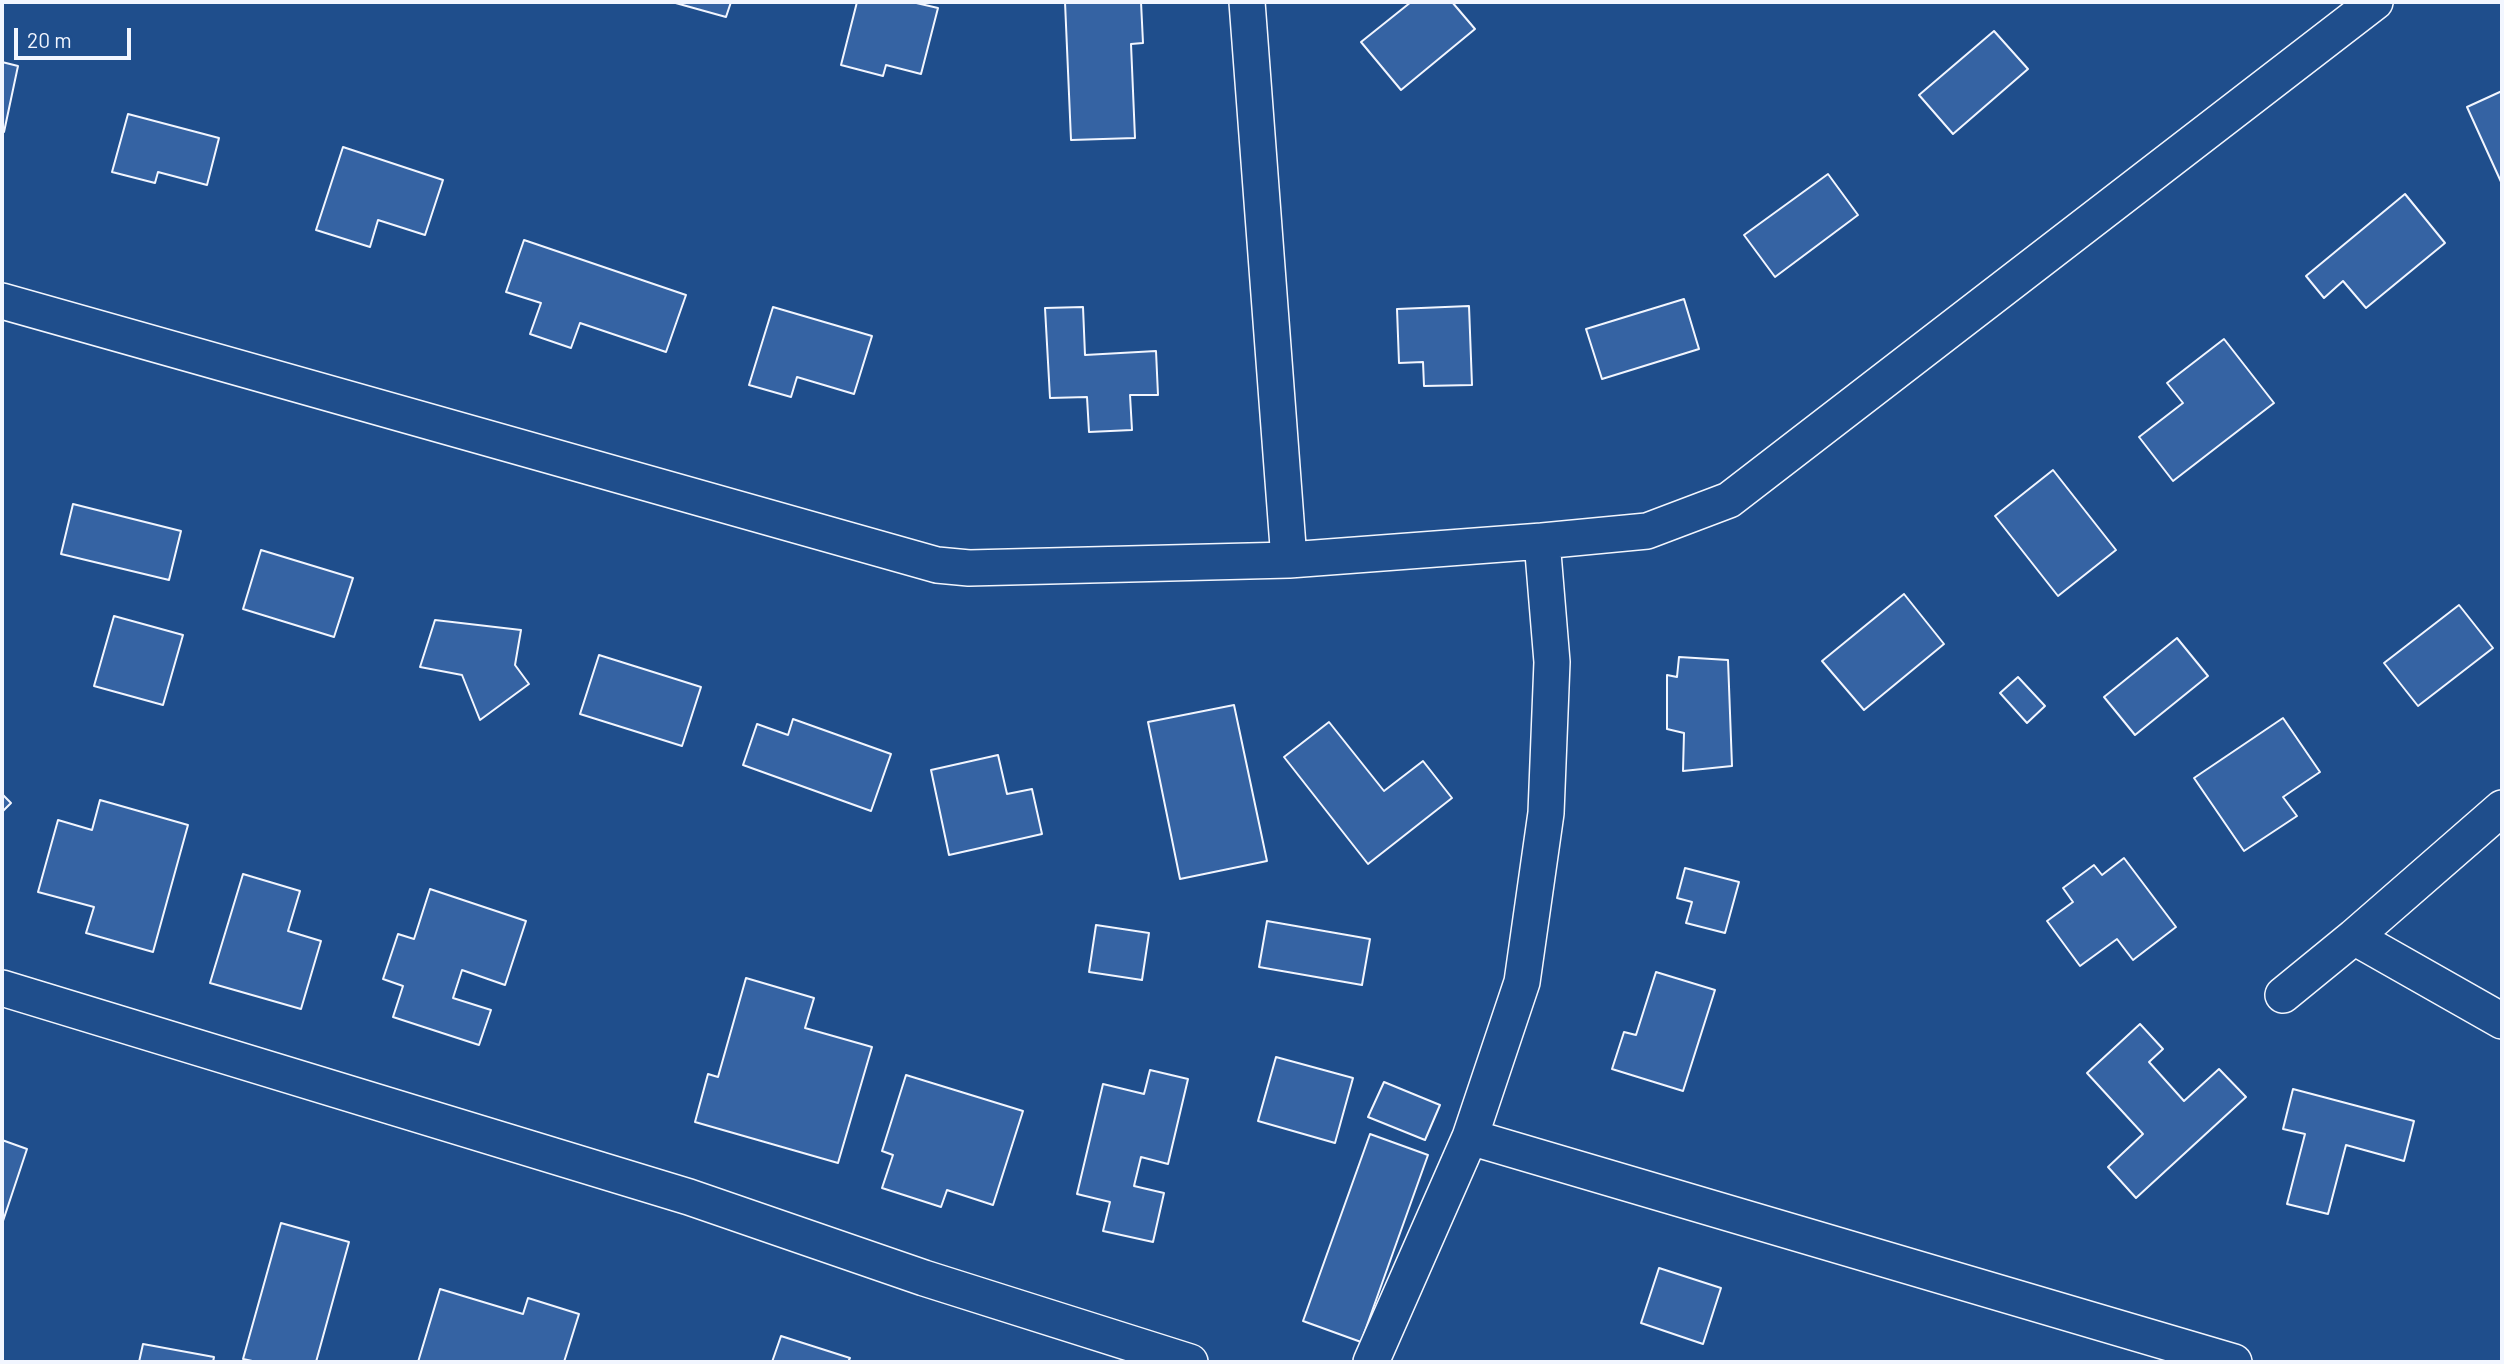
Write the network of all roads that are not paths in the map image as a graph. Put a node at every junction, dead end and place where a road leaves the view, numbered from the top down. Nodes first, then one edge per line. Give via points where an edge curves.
1 (1247, 2) edge
2 (2375, 2) edge
3 (2, 301) edge
4 (1542, 541) junction
5 (1289, 560) junction
6 (2502, 808) edge
7 (2354, 937) junction
8 (2, 988) edge
9 (2283, 995) dead end
10 (2502, 1021) edge
11 (1470, 1137) junction
12 (2162, 1352) edge
13 (1191, 1362) edge
14 (1371, 1362) edge
15 (2234, 1362) edge

1 - 5 street
2 - 4 street via 1729,500 1647,531
3 - 5 street via 937,565
4 - 5 street
4 - 11 street via 1552,662 1546,813 1522,982
6 - 7 street
7 - 9 street
7 - 10 street
8 - 13 street via 689,1197 924,1278
11 - 12 street
11 - 14 street
12 - 15 street

